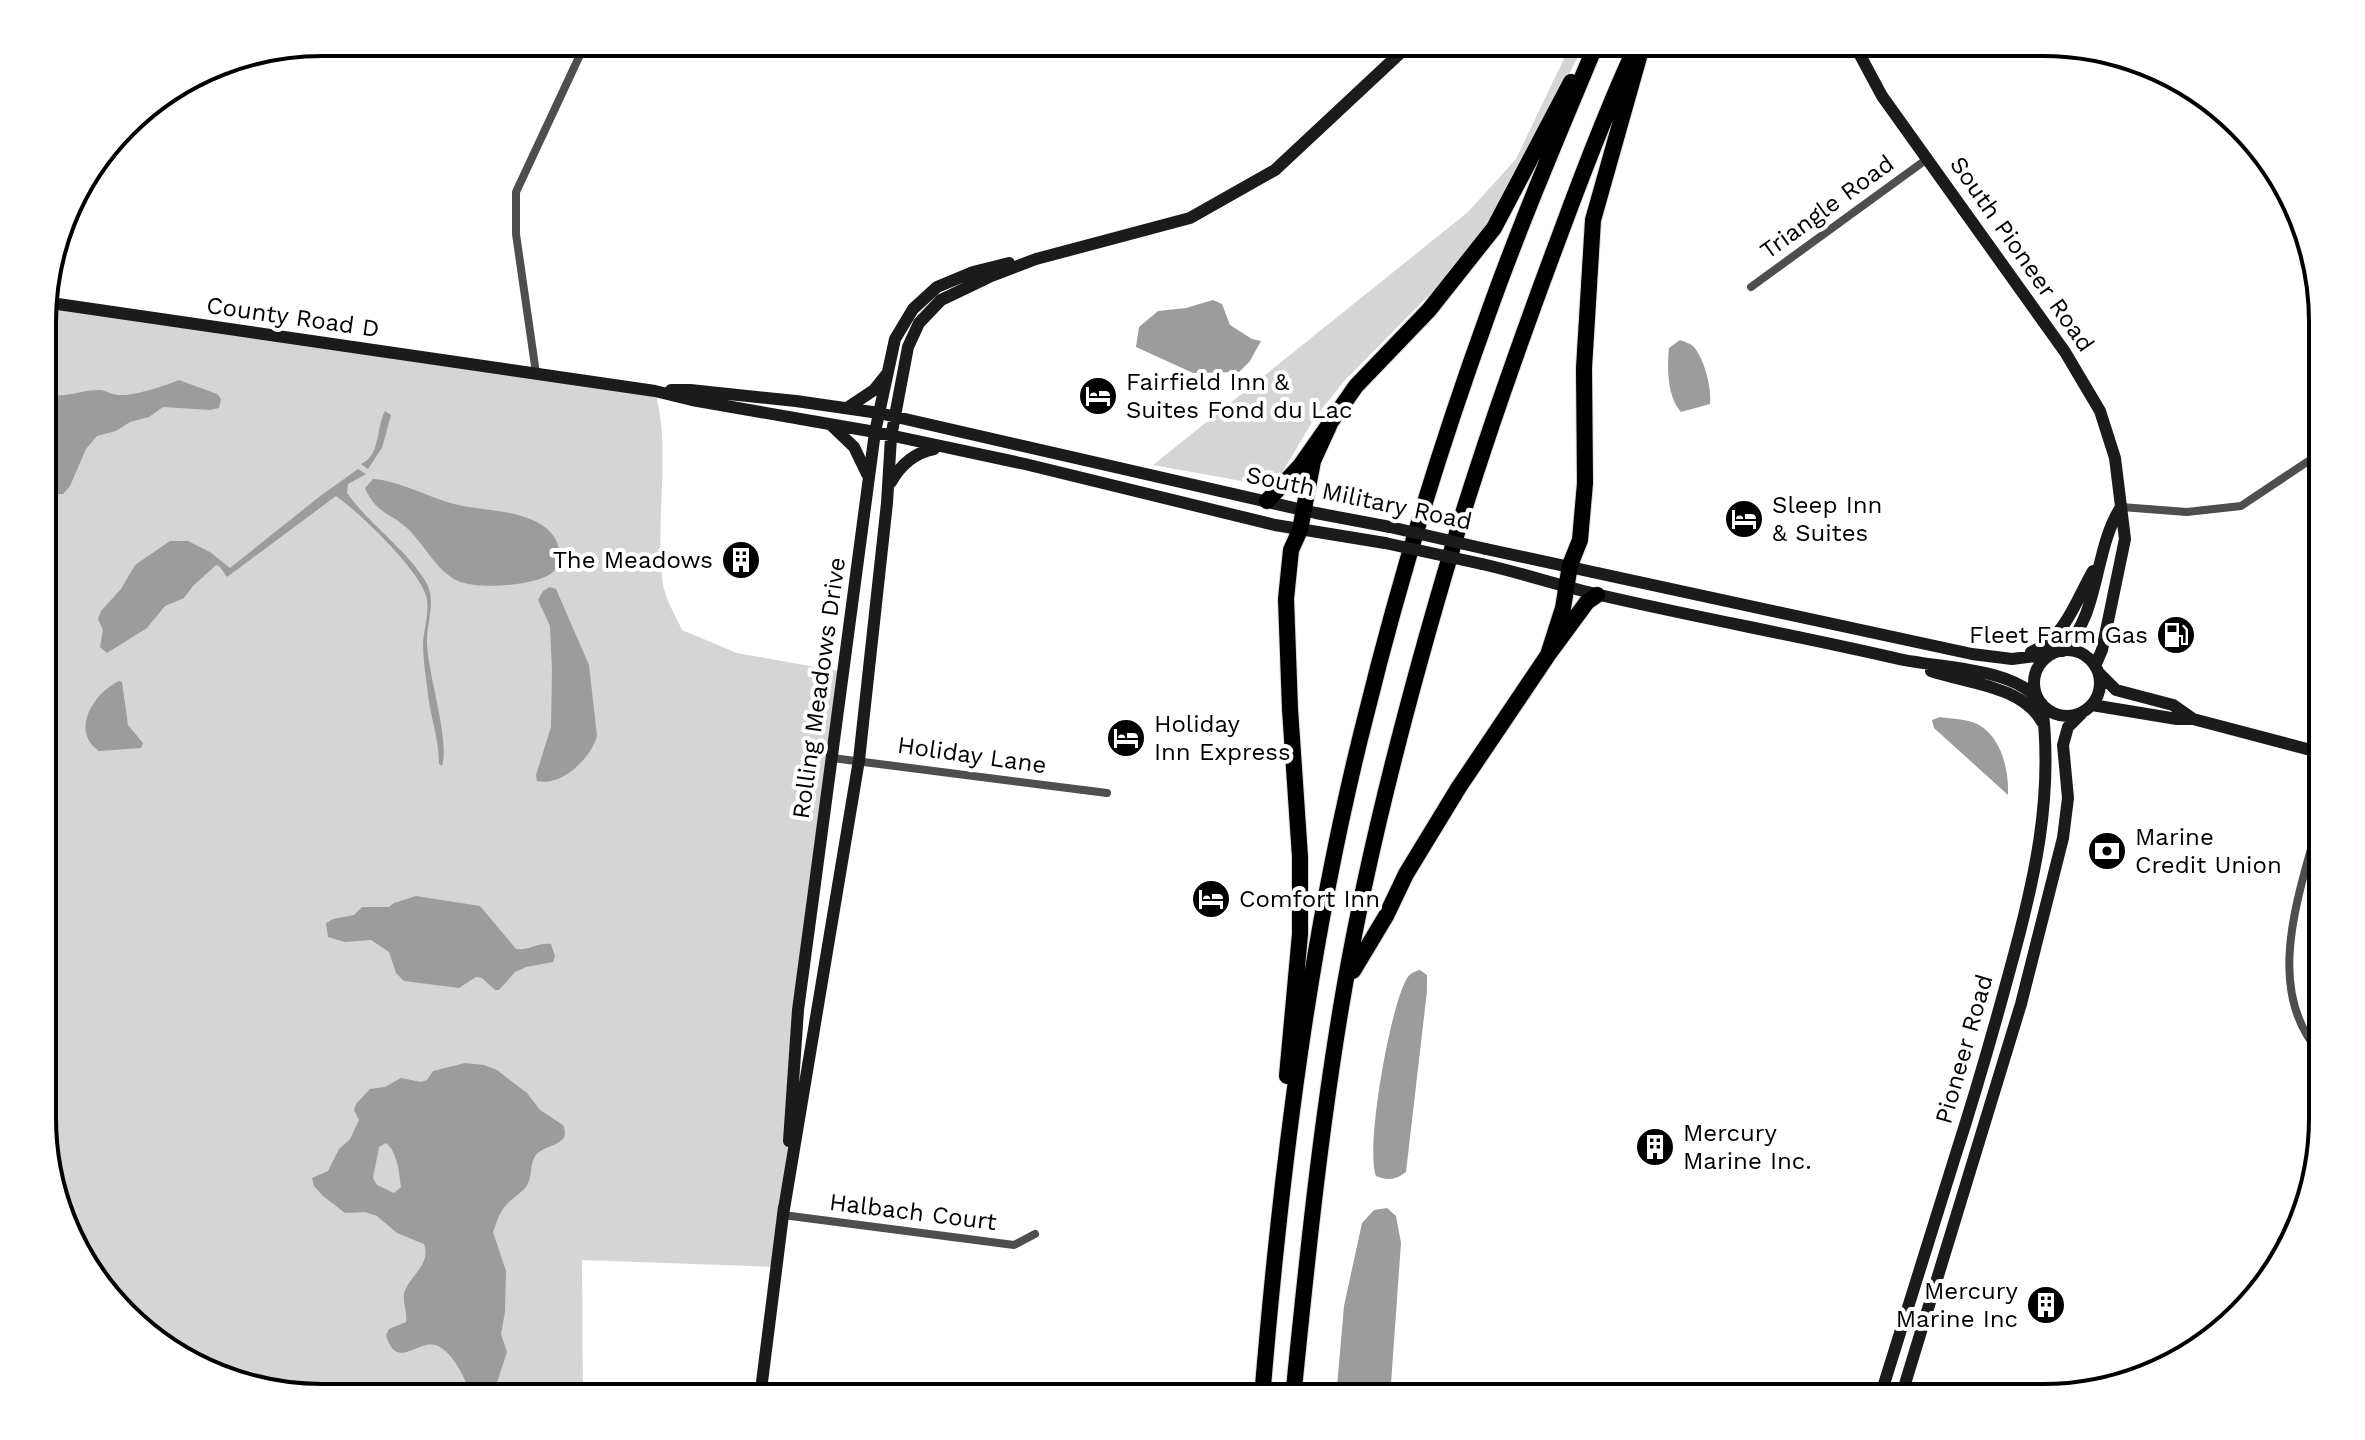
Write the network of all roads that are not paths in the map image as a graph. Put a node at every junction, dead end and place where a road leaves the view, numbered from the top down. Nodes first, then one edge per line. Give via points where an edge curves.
1 (579, 56) edge
2 (1397, 56) edge
3 (1586, 56) edge
4 (1588, 56) edge
5 (1634, 56) edge
6 (1637, 56) edge
7 (1860, 56) edge
8 (1927, 159) junction
9 (1036, 259) junction
10 (1751, 287) dead end
11 (57, 304) edge
12 (536, 373) junction
13 (888, 373) junction
14 (655, 391) junction
15 (847, 408) junction
16 (879, 413) junction
17 (895, 417) junction
18 (828, 424) junction
19 (1329, 426) junction
20 (875, 432) junction
21 (891, 437) junction
22 (941, 447) junction
23 (2308, 461) edge
24 (868, 480) junction
25 (888, 489) junction
26 (1267, 501) junction
27 (2121, 507) junction
28 (1304, 510) junction
29 (1300, 530) junction
30 (2103, 554) junction
31 (1570, 565) junction
32 (1566, 586) junction
33 (1597, 595) junction
34 (2058, 652) junction
35 (1548, 655) junction
36 (2003, 658) junction
37 (1902, 660) junction
38 (2097, 669) junction
39 (2040, 701) junction
40 (2087, 709) junction
41 (2193, 719) junction
42 (2046, 734) junction
43 (2308, 749) edge
44 (832, 758) junction
45 (859, 760) junction
46 (1107, 793) dead end
47 (2308, 866) edge
48 (1346, 983) junction
49 (2308, 1036) edge
50 (1283, 1178) junction
51 (783, 1215) junction
52 (1035, 1234) dead end
53 (1263, 1383) edge
54 (1294, 1383) edge
55 (1884, 1383) edge
56 (1905, 1383) edge
57 (762, 1384) edge

1 - 12 street via 516,192 516,234
2 - 9 main road, Rolling Meadows Drive via 1275,170 1190,218
3 - 19 highway via 1494,228 1429,310 1356,386
4 - 50 highway via 1486,318 1391,620 1323,920
5 - 48 highway via 1603,117 1483,446 1401,728
6 - 31 highway via 1593,220 1584,368 1585,483 1580,540
7 - 8 main road, South Pioneer Road
8 - 10 street, Triangle Road
8 - 27 main road, South Pioneer Road via 2088,388 2109,435
9 - 13 main road, Rolling Meadows Drive via 982,270 930,293 895,339
9 - 17 main road, Rolling Meadows Drive via 955,291 923,316 908,347
11 - 12 main road, County Road D
12 - 14 main road, South Military Road
13 - 15 main road
13 - 16 main road, Rolling Meadows Drive
14 - 15 main road, South Military Road via 709,391
14 - 18 main road, South Military Road
15 - 16 main road, South Military Road
16 - 17 main road, South Military Road
16 - 20 main road, Rolling Meadows Drive
17 - 21 main road, Rolling Meadows Drive
17 - 26 main road, South Military Road
18 - 20 main road, South Military Road
18 - 24 main road via 854,447
19 - 26 highway
19 - 28 highway via 1313,461
20 - 21 main road, South Military Road
20 - 24 main road, Rolling Meadows Drive
21 - 22 main road, South Military Road
21 - 25 main road, Rolling Meadows Drive
22 - 25 main road via 908,460
22 - 29 main road, South Military Road
23 - 27 street via 2241,506 2187,512
24 - 44 main road, Rolling Meadows Drive
25 - 45 main road, Rolling Meadows Drive
26 - 28 main road, South Military Road
27 - 30 main road, South Pioneer Road
27 - 38 main road, South Pioneer Road via 2125,539
28 - 29 highway
28 - 31 main road, South Military Road, bridge
29 - 32 main road, South Military Road, bridge via 1385,543
29 - 50 highway via 1291,550 1286,599 1300,934
30 - 34 main road, South Pioneer Road via 2079,630
30 - 36 main road via 2054,638 2033,651
31 - 32 highway
31 - 36 main road, South Military Road
32 - 33 main road, South Military Road
32 - 35 highway
33 - 35 highway
33 - 37 main road, South Military Road
34 - 36 main road, South Military Road
34 - 38 main road via 2081,654
34 - 39 main road via 2044,660 2035,678
35 - 48 highway via 1421,849
37 - 39 main road, South Military Road via 2005,679
37 - 42 main road via 2016,698 2038,715
38 - 40 main road via 2100,689
38 - 41 main road via 2116,690 2173,705
39 - 40 main road via 2061,716
39 - 42 main road, Pioneer Road
40 - 41 main road
40 - 56 main road, Pioneer Road via 2068,727 2063,745 2068,798 2063,838 2017,1018
41 - 43 main road
42 - 55 main road, Pioneer Road via 2041,840 2020,933
44 - 45 street, Holiday Lane
44 - 51 main road, Rolling Meadows Drive via 798,1010
45 - 46 street, Holiday Lane
45 - 51 main road, Rolling Meadows Drive
47 - 49 street via 2288,962 2289,981
48 - 54 highway via 1314,1185
50 - 53 highway
51 - 52 street, Halbach Court via 1014,1245
51 - 57 main road, Rolling Meadows Drive

